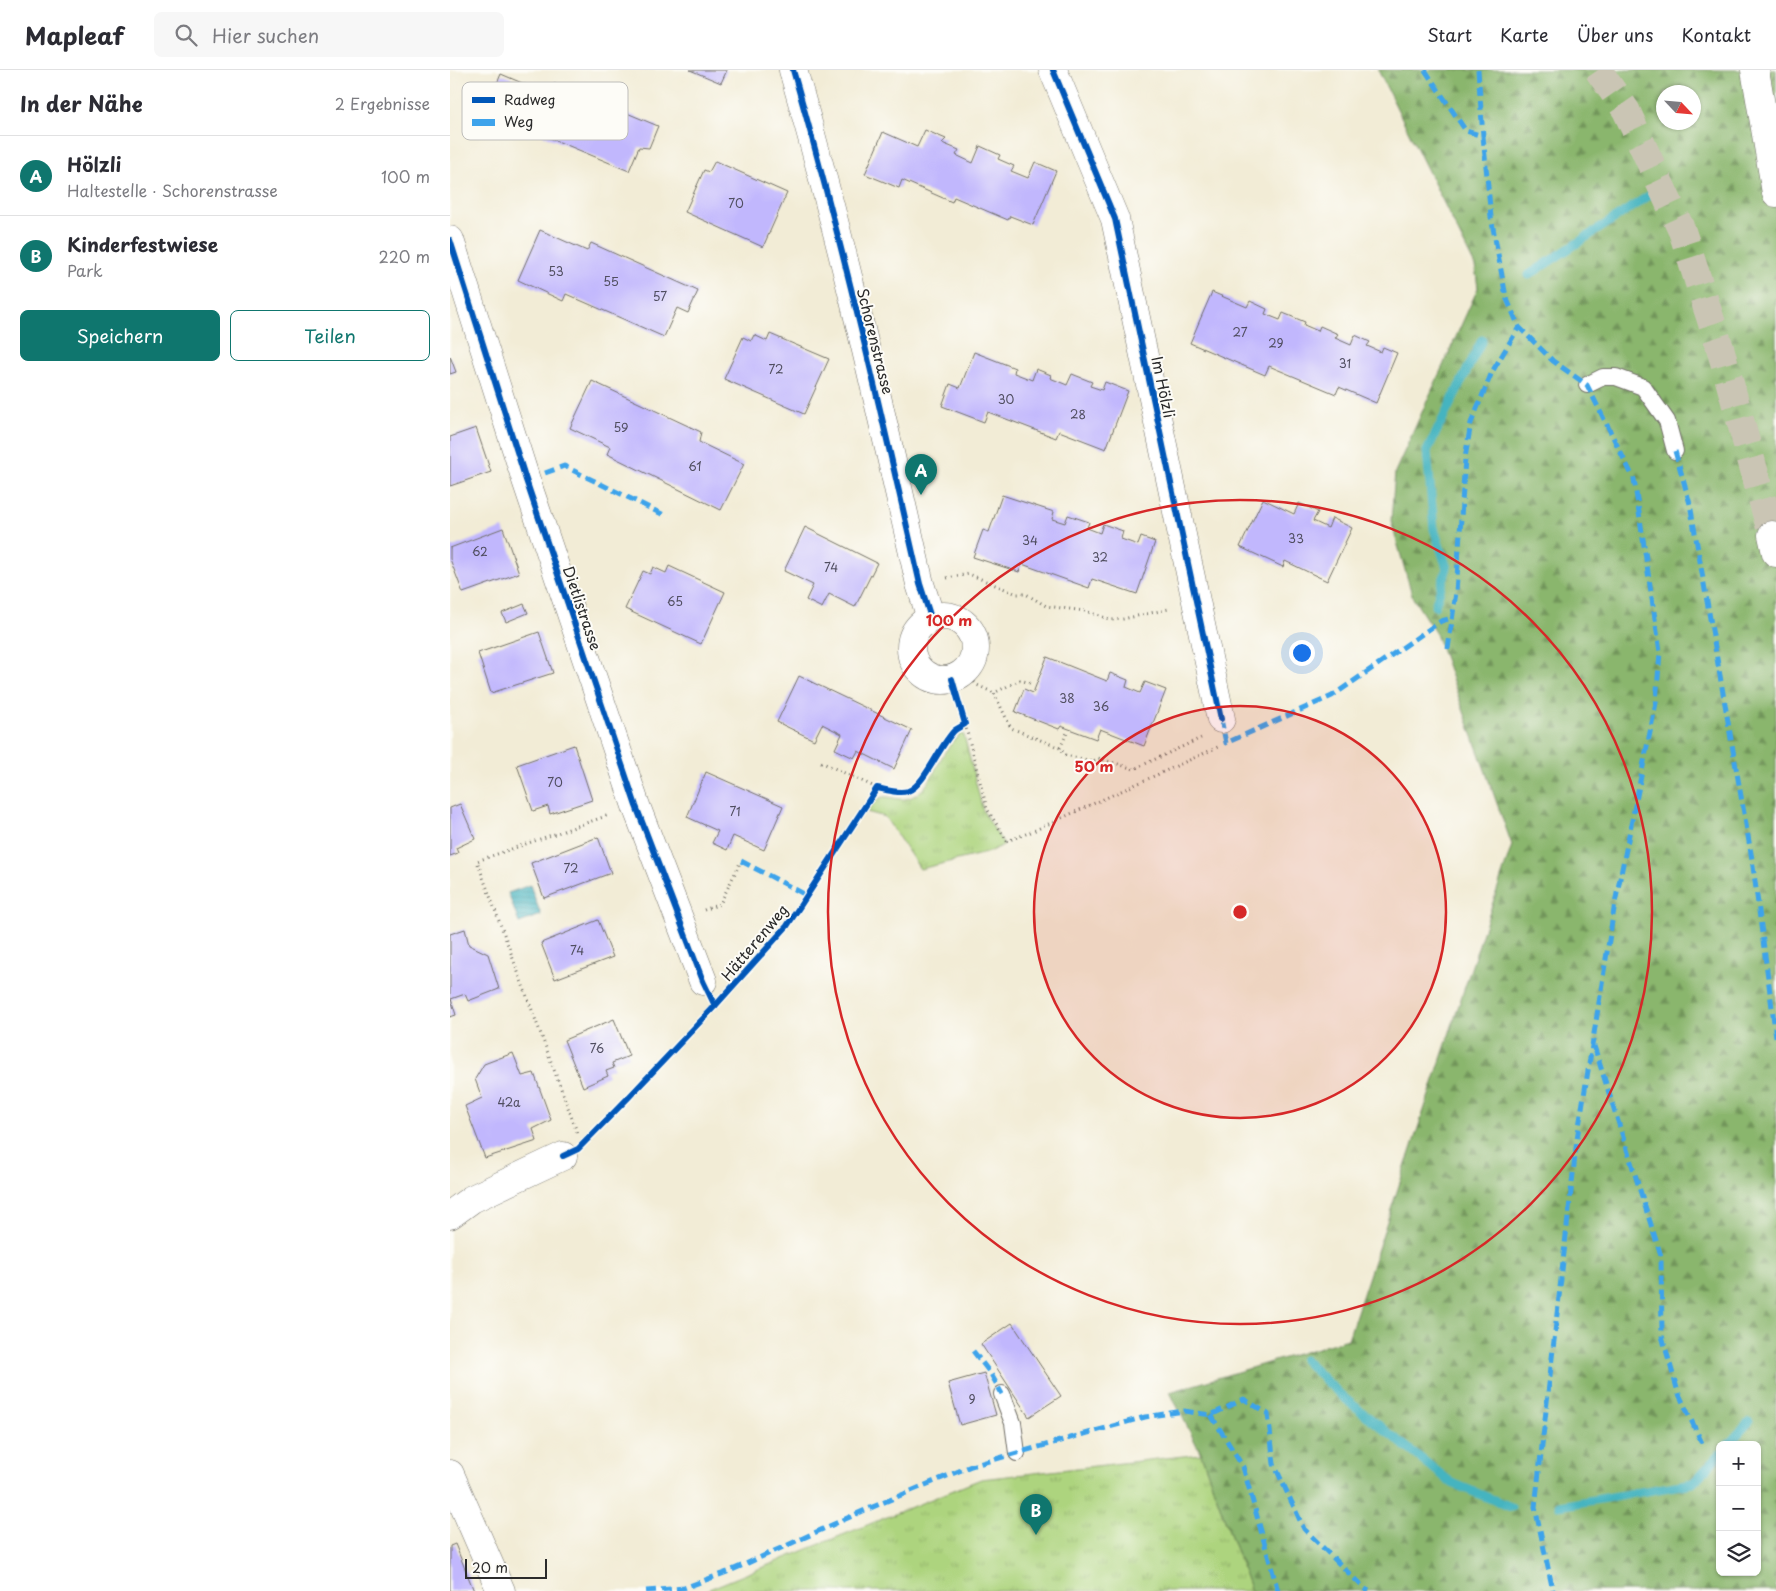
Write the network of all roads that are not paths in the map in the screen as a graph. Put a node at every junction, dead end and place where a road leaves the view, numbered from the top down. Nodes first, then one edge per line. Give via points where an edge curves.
1 (793, 70) edge
2 (1053, 70) edge
3 (1755, 70) edge
4 (1776, 193) edge
5 (450, 240) edge
6 (1587, 386) dead end
7 (1675, 451) dead end
8 (931, 618) junction
9 (1217, 733) road end
10 (703, 981) dead end
11 (574, 1149) road end
12 (450, 1215) edge
13 (1002, 1394) dead end
14 (1017, 1452) dead end
15 (450, 1474) edge
16 (501, 1591) edge

1 - 8 main road, Schorenstrasse via 814,142 920,584
2 - 9 main road, Im Hölzli via 1115,219
3 - 4 main road
5 - 10 main road, Dietlistrasse via 526,480 636,806
6 - 7 lane via 1603,377 1616,377 1643,387 1667,421
8 - 8 main road via 939,615 958,620 972,636 973,657 968,668 958,675 940,680 921,672 915,664 911,655 914,634
11 - 12 main road via 472,1198
13 - 14 lane via 1013,1423
15 - 16 main road

